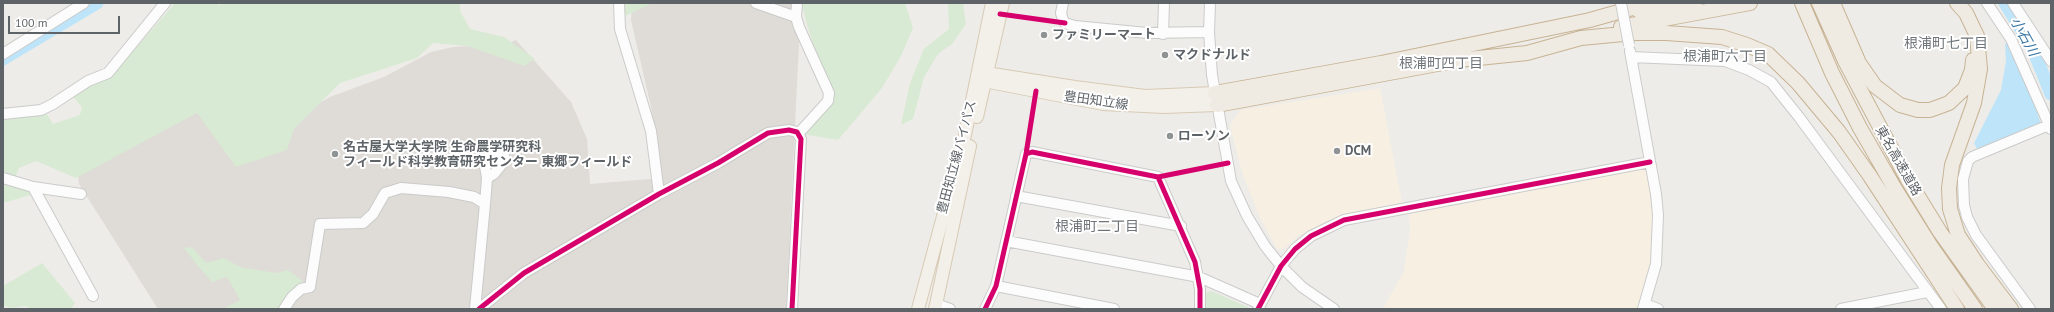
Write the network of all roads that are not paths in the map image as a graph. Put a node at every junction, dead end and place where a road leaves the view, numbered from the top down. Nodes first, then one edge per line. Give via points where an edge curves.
1 (84, 3) edge
2 (619, 3) edge
3 (756, 3) edge
4 (797, 3) edge
5 (992, 3) edge
6 (1003, 3) edge
7 (1063, 3) edge
8 (1164, 3) edge
9 (1210, 3) edge
10 (1621, 3) edge
11 (1650, 3) edge
12 (1695, 3) edge
13 (1750, 3) edge
14 (1802, 3) edge
15 (1818, 3) edge
16 (1833, 3) edge
17 (1948, 3) edge
18 (1957, 3) edge
19 (1987, 3) edge
20 (2013, 3) edge
21 (159, 5) edge
22 (1609, 15) junction
23 (796, 17) junction
24 (1209, 32) junction
25 (1164, 34) junction
26 (1581, 38) junction
27 (3, 54) edge
28 (1631, 57) junction
29 (2051, 61) edge
30 (982, 77) junction
31 (1216, 99) junction
32 (3, 114) edge
33 (2050, 127) edge
34 (798, 134) junction
35 (1650, 162) junction
36 (3, 178) edge
37 (487, 178) dead end
38 (33, 187) junction
39 (81, 194) dead end
40 (659, 194) junction
41 (1016, 196) junction
42 (485, 204) junction
43 (1181, 226) junction
44 (1006, 241) junction
45 (1281, 266) junction
46 (1199, 278) junction
47 (996, 286) junction
48 (1927, 292) junction
49 (94, 296) dead end
50 (935, 306) edge
51 (1259, 306) edge
52 (1644, 307) edge
53 (284, 309) edge
54 (475, 309) edge
55 (479, 309) edge
56 (792, 309) edge
57 (918, 309) edge
58 (950, 309) edge
59 (985, 309) edge
60 (1111, 309) edge
61 (1200, 309) edge
62 (1334, 309) edge
63 (1658, 309) edge
64 (1841, 309) edge
65 (1941, 309) edge
66 (1957, 309) edge
67 (1975, 309) edge
68 (1995, 309) edge
69 (2011, 309) edge
70 (2030, 309) edge

1 - 27 street
2 - 40 street via 620,29 651,131
3 - 23 street
4 - 23 street
5 - 30 main road, 豊田知立線バイパス
6 - 30 main road, 豊田知立線バイパス
7 - 25 street via 1061,16 1065,23 1106,30
8 - 25 street
9 - 24 street
10 - 28 street, bridge
11 - 22 highway
12 - 22 highway
13 - 26 highway via 1664,18
14 - 67 highway, 東名高速道路 via 1832,73 1860,128 1926,239
15 - 68 highway, 東名高速道路 via 1845,61 1908,180 1940,232
16 - 17 highway via 1859,63 1875,86 1900,106 1918,110 1930,110 1954,100 1965,88 1972,70 1973,49 1968,33
18 - 69 highway via 1966,13 1974,29 1980,53 1980,69 1977,91 1954,158 1950,178 1950,209 1958,235 1976,264
19 - 33 street via 2011,40
20 - 29 street
21 - 32 street via 129,50 108,73 88,81 41,110
22 - 31 highway
23 - 34 street via 829,93 828,101
24 - 25 street
24 - 31 street
26 - 31 highway via 1527,53 1459,60
26 - 66 highway via 1634,33 1722,37 1768,54 1798,83 1839,132
28 - 35 street
28 - 48 street via 1724,61 1771,82
30 - 31 main road, 豊田知立線 via 1103,104 1164,107
30 - 50 main road, 豊田知立線バイパス
30 - 57 main road, 豊田知立線バイパス
31 - 45 street via 1231,181 1247,216
33 - 70 street via 1972,157 1968,161 1963,179 1964,205 1976,235
34 - 40 street via 789,130 768,133
34 - 56 street via 801,139
35 - 45 street via 1344,220 1311,236 1295,249
35 - 52 street via 1658,215 1658,245 1652,284
36 - 38 street
37 - 42 street
38 - 39 street
38 - 49 street
40 - 55 street via 524,273
41 - 43 street
41 - 43 street via 1026,154 1040,153 1158,177
41 - 44 street
42 - 53 street via 474,197 449,192 401,188 385,193 374,214 363,223 320,224 310,286 301,289
42 - 54 street
43 - 46 street
44 - 46 street
44 - 47 street
45 - 51 street
45 - 62 street via 1315,297
46 - 51 street
46 - 61 street
47 - 59 street
47 - 60 street
48 - 64 street
48 - 65 street
50 - 58 street
52 - 63 street

